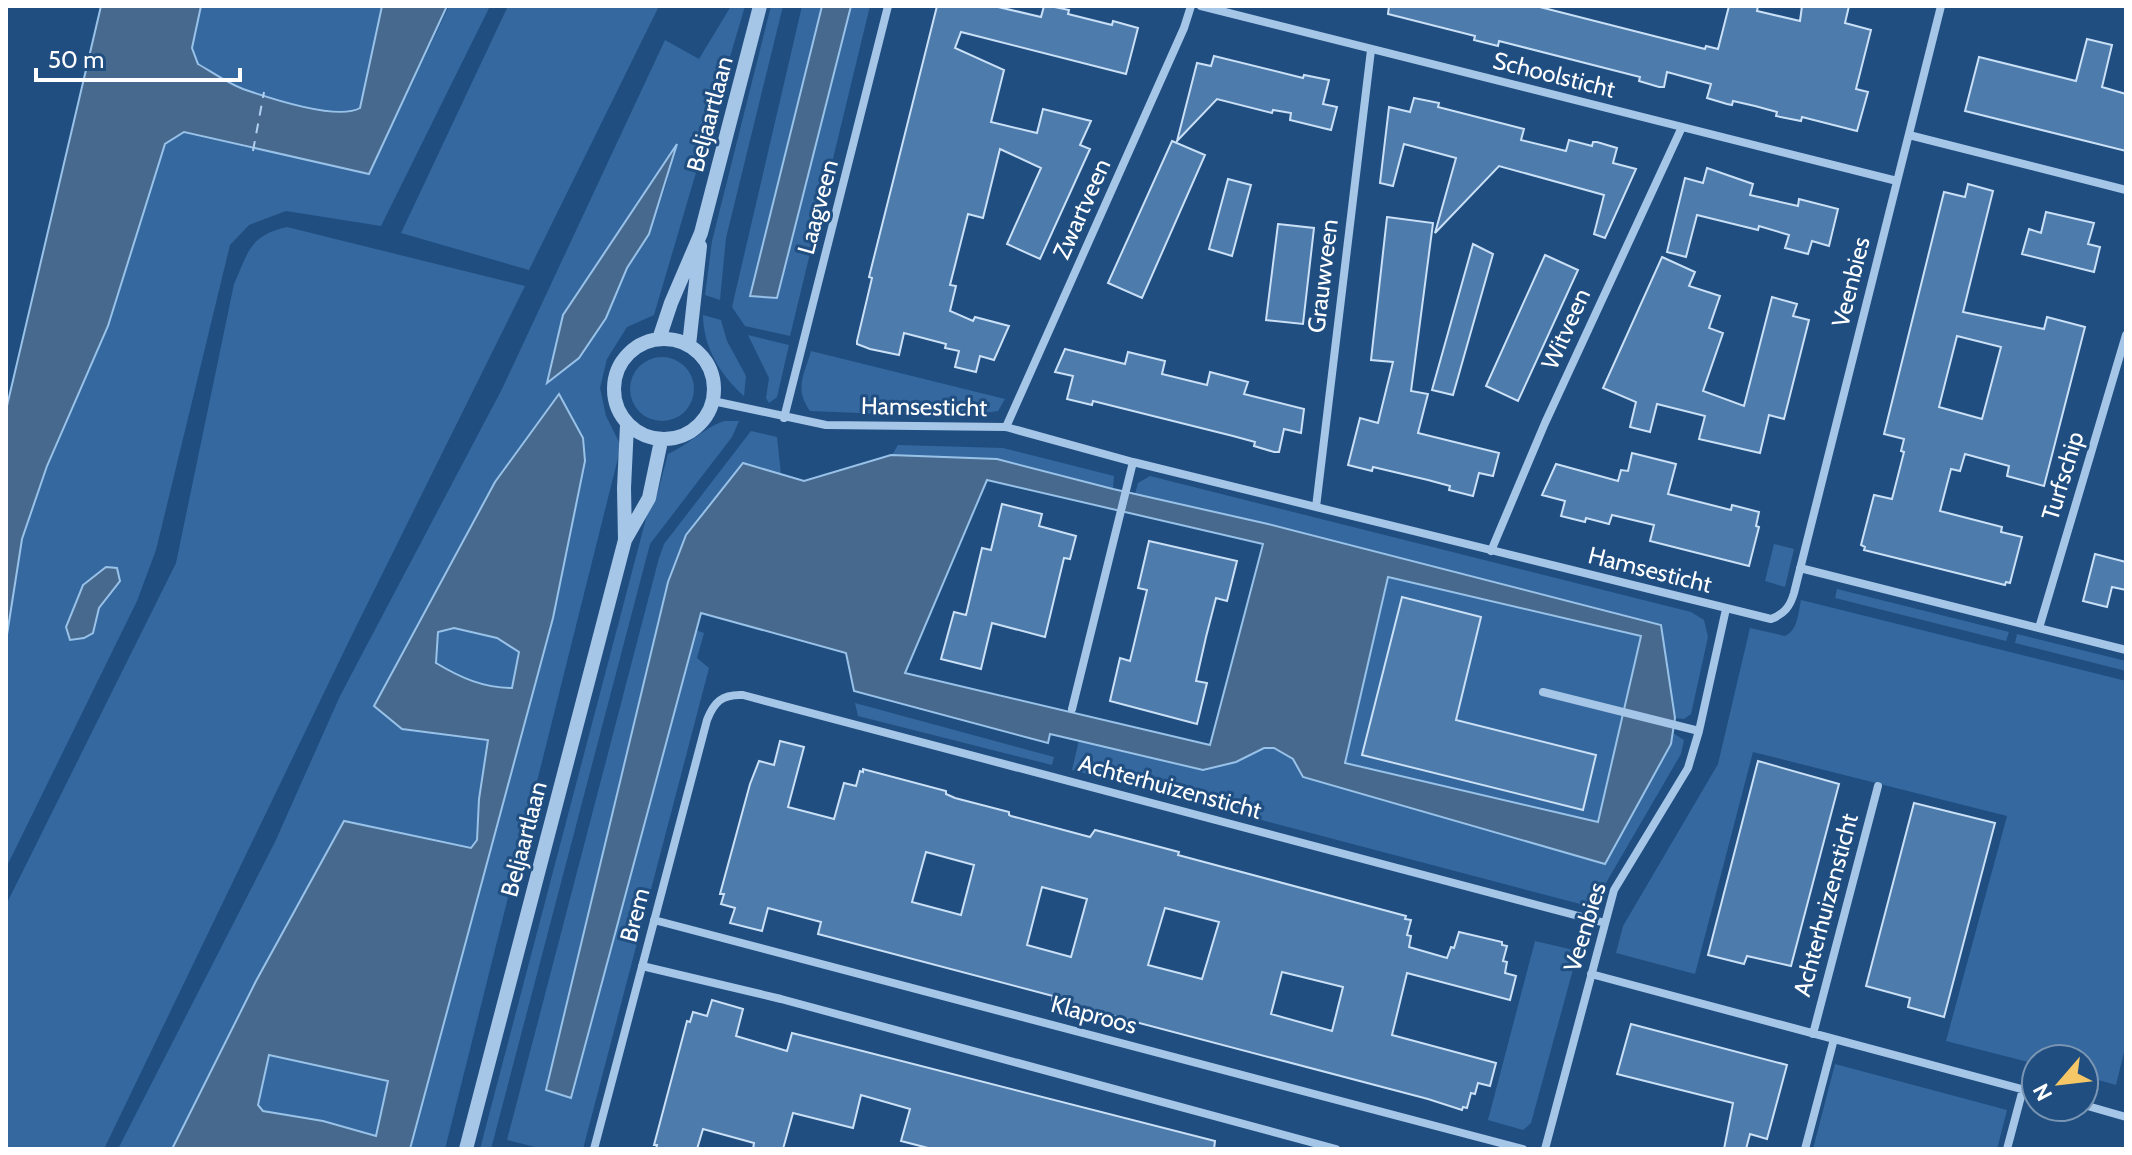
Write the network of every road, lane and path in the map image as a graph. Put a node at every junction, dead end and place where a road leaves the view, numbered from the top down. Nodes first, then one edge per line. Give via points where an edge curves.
1 (760, 6) edge
2 (888, 6) edge
3 (1191, 6) edge
4 (1201, 6) edge
5 (1941, 6) edge
6 (1371, 50) junction
7 (1682, 127) junction
8 (1909, 135) junction
9 (1897, 181) junction
10 (2126, 190) edge
11 (701, 233) junction
12 (2126, 335) edge
13 (659, 339) junction
14 (689, 345) junction
15 (713, 401) junction
16 (784, 418) junction
17 (627, 425) junction
18 (1006, 427) junction
19 (661, 441) junction
20 (1133, 462) junction
21 (1316, 507) junction
22 (625, 540) junction
23 (1491, 551) junction
24 (1800, 568) junction
25 (1726, 609) junction
26 (2039, 628) junction
27 (2126, 650) edge
28 (1543, 692) dead end
29 (724, 696) joint
30 (1072, 709) dead end
31 (1699, 731) junction
32 (1878, 786) dead end
33 (654, 920) junction
34 (1605, 923) junction
35 (642, 966) junction
36 (1591, 974) junction
37 (1813, 1034) junction
38 (1834, 1039) junction
39 (2020, 1088) edge
40 (2020, 1100) edge
41 (2100, 1110) edge
42 (2126, 1117) edge
43 (466, 1149) edge
44 (594, 1149) edge
45 (1336, 1149) edge
46 (1523, 1149) edge
47 (1545, 1149) edge
48 (1805, 1149) edge
49 (2007, 1149) edge

1 - 11 street, Beljaartlaan
2 - 16 street, Laagveen
3 - 18 street, Zwartveen
4 - 6 street, Schoolsticht
5 - 8 street, Veenbies
6 - 7 street, Schoolsticht
6 - 21 street, Grauwveen
7 - 9 street, Schoolsticht
7 - 23 street, Witveen
8 - 9 street, Veenbies
8 - 10 street
9 - 24 street, Veenbies
11 - 13 street, Beljaartlaan
11 - 14 street, Beljaartlaan
12 - 26 street, Turfschip
13 - 14 street
13 - 17 street via 637,345 621,361 613,383 615,405
14 - 15 street via 705,360 714,380
15 - 16 street, Hamsesticht
15 - 19 street via 703,422 684,436
16 - 18 street, Hamsesticht via 826,425
17 - 19 street
17 - 22 street, Beljaartlaan
18 - 20 street, Hamsesticht
19 - 22 street, Beljaartlaan via 649,498
20 - 21 street, Hamsesticht
20 - 30 street
21 - 23 street, Hamsesticht
22 - 43 street, Beljaartlaan
23 - 25 street, Hamsesticht
24 - 25 street, Hamsesticht via 1791,604 1781,616 1771,619
24 - 26 street
25 - 31 street, Veenbies
26 - 27 street
28 - 31 street
29 - 33 street, Brem via 707,720
29 - 34 street, Achterhuizensticht via 743,695
31 - 34 street, Veenbies via 1688,768 1614,890
32 - 37 street, Achterhuizensticht
33 - 35 street, Brem
33 - 46 street, Klaproos
34 - 36 street, Veenbies
35 - 44 street, Brem
35 - 45 street
36 - 37 street, Achterhuizensticht
36 - 47 street, Veenbies
37 - 38 street, Achterhuizensticht
38 - 39 street, Achterhuizensticht
38 - 48 street
40 - 49 street
41 - 42 street

